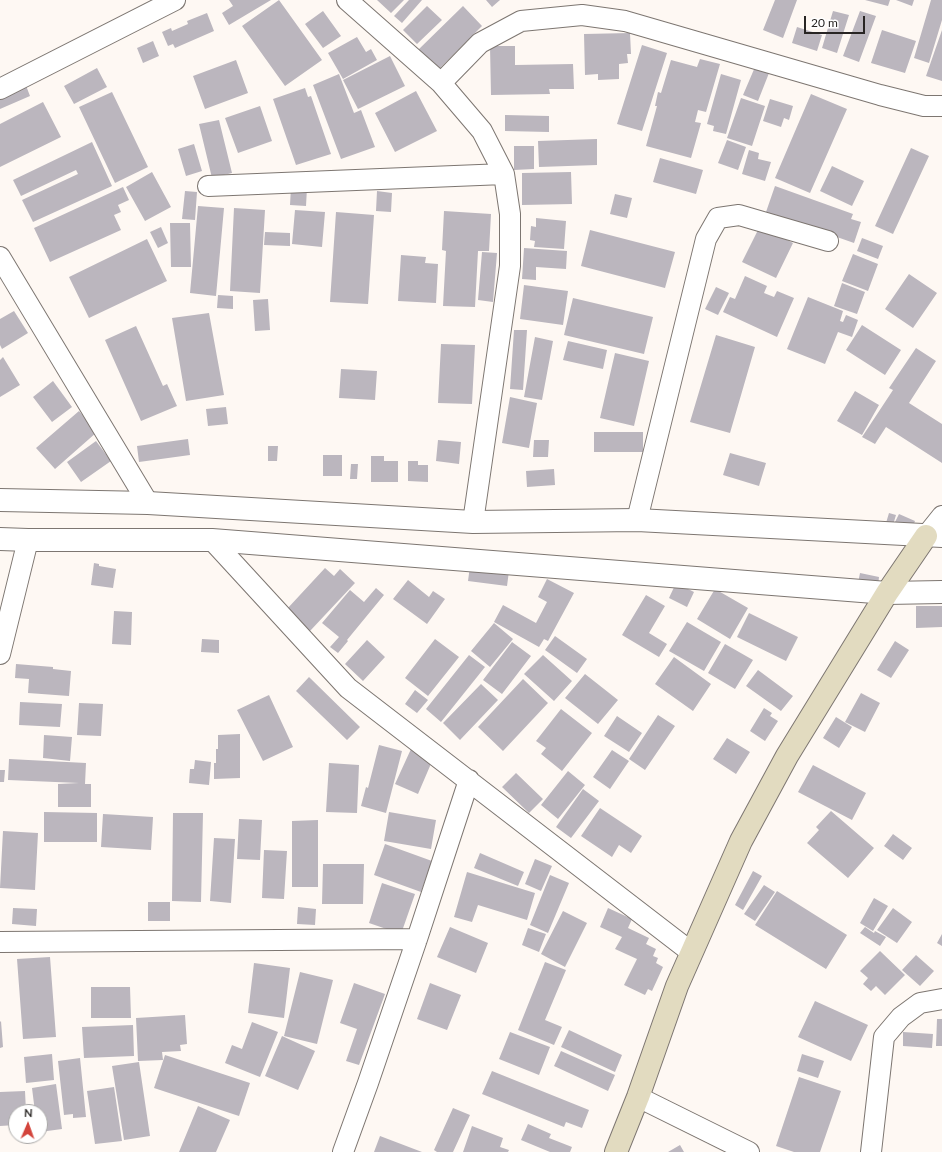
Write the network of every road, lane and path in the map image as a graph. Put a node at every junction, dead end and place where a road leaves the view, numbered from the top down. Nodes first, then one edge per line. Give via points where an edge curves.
1 (175, 0) edge
2 (347, 0) edge
3 (441, 83) junction
4 (0, 89) edge
5 (942, 106) edge
6 (504, 174) junction
7 (208, 186) dead end
8 (828, 241) dead end
9 (0, 257) edge
10 (0, 500) edge
11 (148, 503) junction
12 (942, 516) edge
13 (637, 520) junction
14 (473, 522) junction
15 (934, 536) edge
16 (0, 539) edge
17 (28, 540) junction
18 (212, 540) junction
19 (942, 592) edge
20 (887, 593) junction
21 (0, 654) edge
22 (469, 780) junction
23 (417, 939) junction
24 (0, 942) edge
25 (691, 952) junction
26 (942, 999) edge
27 (638, 1097) junction
28 (343, 1152) edge
29 (616, 1152) edge
30 (749, 1152) edge
31 (871, 1152) edge

1 - 4 street
2 - 3 street
3 - 5 street via 480,43 521,21 582,15 625,21 880,95 924,106
3 - 6 street via 482,131
6 - 7 street
6 - 14 street via 510,214 510,266
8 - 13 street via 739,215 718,218 706,239
9 - 11 street
10 - 11 street
11 - 14 street
12 - 15 street
13 - 14 street
13 - 15 street
15 - 20 main road
16 - 17 street
17 - 18 street
17 - 21 street
18 - 20 street
18 - 22 street via 348,688
19 - 20 street
20 - 25 main road via 787,756 740,841
22 - 23 street
22 - 25 street
23 - 24 street
23 - 28 street
25 - 27 main road
26 - 31 street via 920,1003 901,1017 884,1037
27 - 29 main road
27 - 30 street

